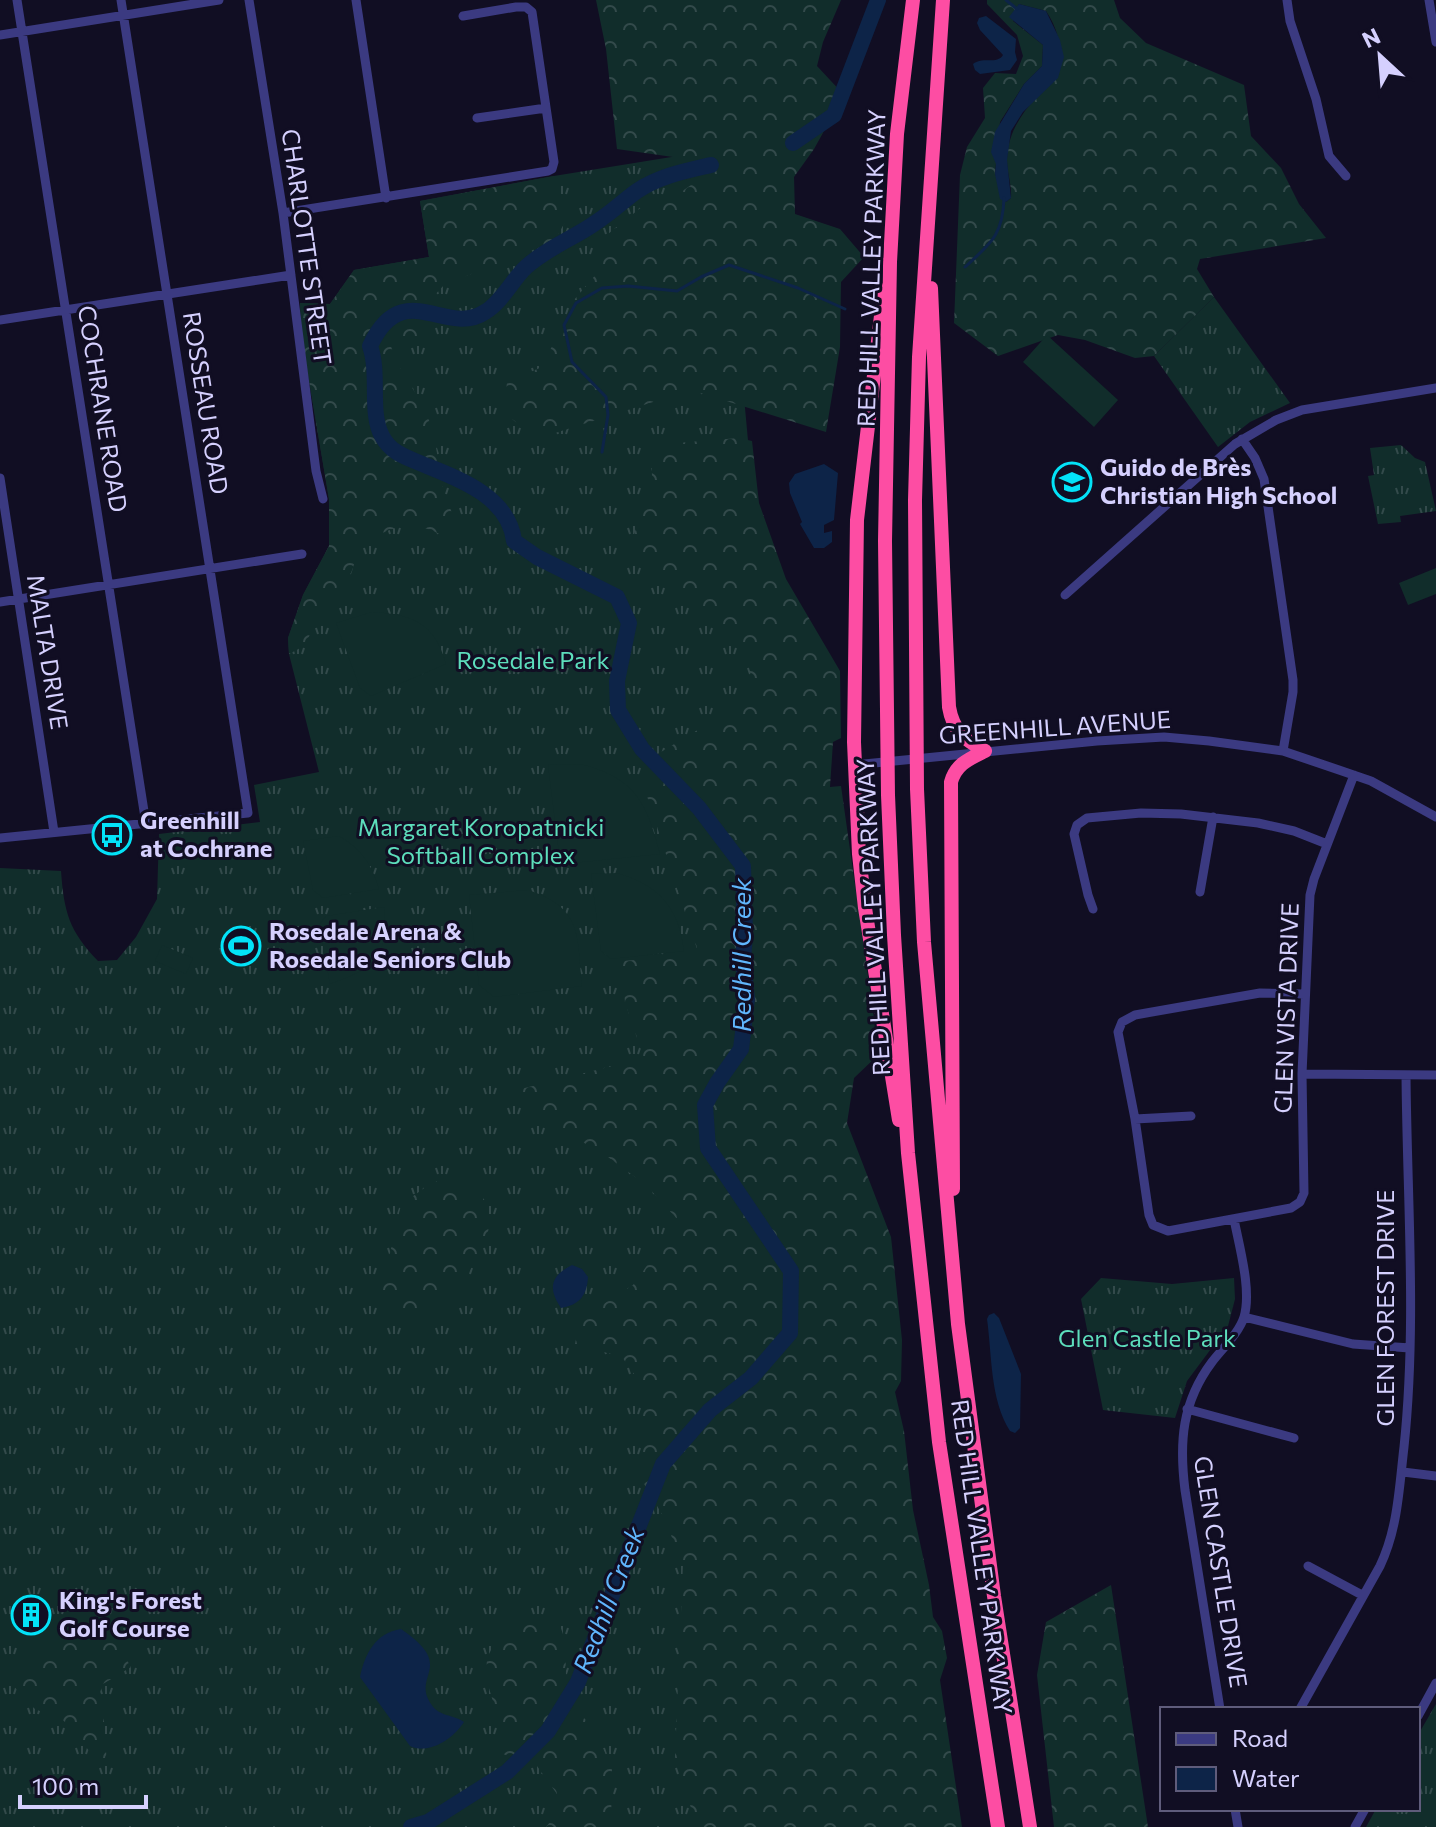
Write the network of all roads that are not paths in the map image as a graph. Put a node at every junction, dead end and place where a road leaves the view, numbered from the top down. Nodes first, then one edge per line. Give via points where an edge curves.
1 (17, 0) edge
2 (121, 0) edge
3 (219, 0) edge
4 (249, 0) edge
5 (356, 0) edge
6 (913, 0) edge
7 (943, 0) edge
8 (1287, 0) edge
9 (1429, 0) edge
10 (123, 14) junction
11 (463, 16) dead end
12 (22, 31) junction
13 (0, 35) edge
14 (1436, 42) edge
15 (546, 108) junction
16 (477, 118) dead end
17 (1346, 176) dead end
18 (386, 198) junction
19 (283, 213) junction
20 (927, 226) junction
21 (890, 262) junction
22 (291, 275) junction
23 (167, 294) junction
24 (66, 311) junction
25 (0, 320) edge
26 (1436, 388) edge
27 (1242, 439) junction
28 (0, 478) edge
29 (323, 499) dead end
30 (302, 554) dead end
31 (211, 569) junction
32 (109, 586) junction
33 (1065, 595) dead end
34 (19, 599) junction
35 (0, 602) edge
36 (985, 751) junction
37 (1283, 751) junction
38 (861, 765) junction
39 (1354, 775) junction
40 (1213, 817) junction
41 (1436, 817) edge
42 (146, 824) junction
43 (54, 832) junction
44 (0, 838) edge
45 (1327, 844) junction
46 (1200, 892) dead end
47 (1093, 909) dead end
48 (1305, 994) junction
49 (1302, 1074) junction
50 (1406, 1075) junction
51 (1436, 1075) edge
52 (1191, 1116) dead end
53 (1135, 1119) junction
54 (908, 1153) junction
55 (1234, 1219) junction
56 (951, 1261) junction
57 (1244, 1317) junction
58 (1410, 1348) junction
59 (1187, 1409) junction
60 (1294, 1438) dead end
61 (1403, 1472) junction
62 (1436, 1476) edge
63 (1308, 1566) dead end
64 (1362, 1595) junction
65 (1436, 1683) edge
66 (1220, 1707) edge
67 (1301, 1707) edge
68 (1420, 1712) edge
69 (998, 1827) edge
70 (1030, 1827) edge

1 - 12 street, COCHRANE ROAD
2 - 10 street, ROSSEAU ROAD
3 - 10 street
4 - 19 street, CHARLOTTE STREET
5 - 18 street
6 - 21 highway, RED HILL VALLEY PARKWAY via 897,134
7 - 20 highway, RED HILL VALLEY PARKWAY
8 - 17 street via 1329,156
9 - 14 street
10 - 12 street
10 - 23 street, ROSSEAU ROAD
11 - 15 street via 516,7 532,12
12 - 13 street
12 - 24 street, COCHRANE ROAD
15 - 16 street
15 - 18 street via 552,169
18 - 19 street
19 - 22 street, CHARLOTTE STREET
20 - 36 highway via 949,707 965,741
20 - 56 highway, RED HILL VALLEY PARKWAY via 915,500 917,774 927,992
21 - 38 highway via 857,520
21 - 54 highway, RED HILL VALLEY PARKWAY via 885,667
22 - 23 street
22 - 29 street, CHARLOTTE STREET
23 - 24 street
23 - 31 street, ROSSEAU ROAD
24 - 25 street
24 - 32 street, COCHRANE ROAD
26 - 27 street via 1302,410
27 - 33 street
27 - 37 street via 1264,479 1290,651 1293,692
28 - 34 street, MALTA DRIVE
30 - 31 street
31 - 32 street
31 - 42 street, ROSSEAU ROAD via 248,813
32 - 34 street
32 - 42 street, COCHRANE ROAD
34 - 35 street
34 - 43 street, MALTA DRIVE
36 - 37 street, GREENHILL AVENUE via 1164,737
36 - 38 street, GREENHILL AVENUE
36 - 56 highway via 962,763 951,782
37 - 39 street, GREENHILL AVENUE
38 - 54 highway via 865,908
39 - 41 street, GREENHILL AVENUE
39 - 45 street, GLEN VISTA DRIVE
40 - 45 street via 1294,831
40 - 46 street
40 - 47 street via 1141,813 1087,818 1077,825 1074,834
42 - 43 street
43 - 44 street
45 - 48 street, GLEN VISTA DRIVE via 1310,895
48 - 49 street, GLEN VISTA DRIVE
48 - 53 street via 1260,993 1135,1015 1122,1022 1118,1032
49 - 50 street
49 - 55 street, GLEN VISTA DRIVE via 1300,1202
50 - 51 street
50 - 58 street, GLEN FOREST DRIVE
52 - 53 street
53 - 55 street via 1153,1225 1168,1231
54 - 69 highway, RED HILL VALLEY PARKWAY via 939,1442
55 - 57 street via 1244,1275
56 - 70 highway, RED HILL VALLEY PARKWAY
57 - 58 street via 1353,1344
57 - 59 street, GLEN CASTLE DRIVE via 1201,1376
58 - 61 street, GLEN FOREST DRIVE
59 - 60 street
59 - 66 street, GLEN CASTLE DRIVE via 1181,1431 1182,1469
61 - 62 street
61 - 64 street, GLEN FOREST DRIVE via 1390,1544
63 - 64 street
64 - 67 street, GLEN FOREST DRIVE
65 - 68 street

